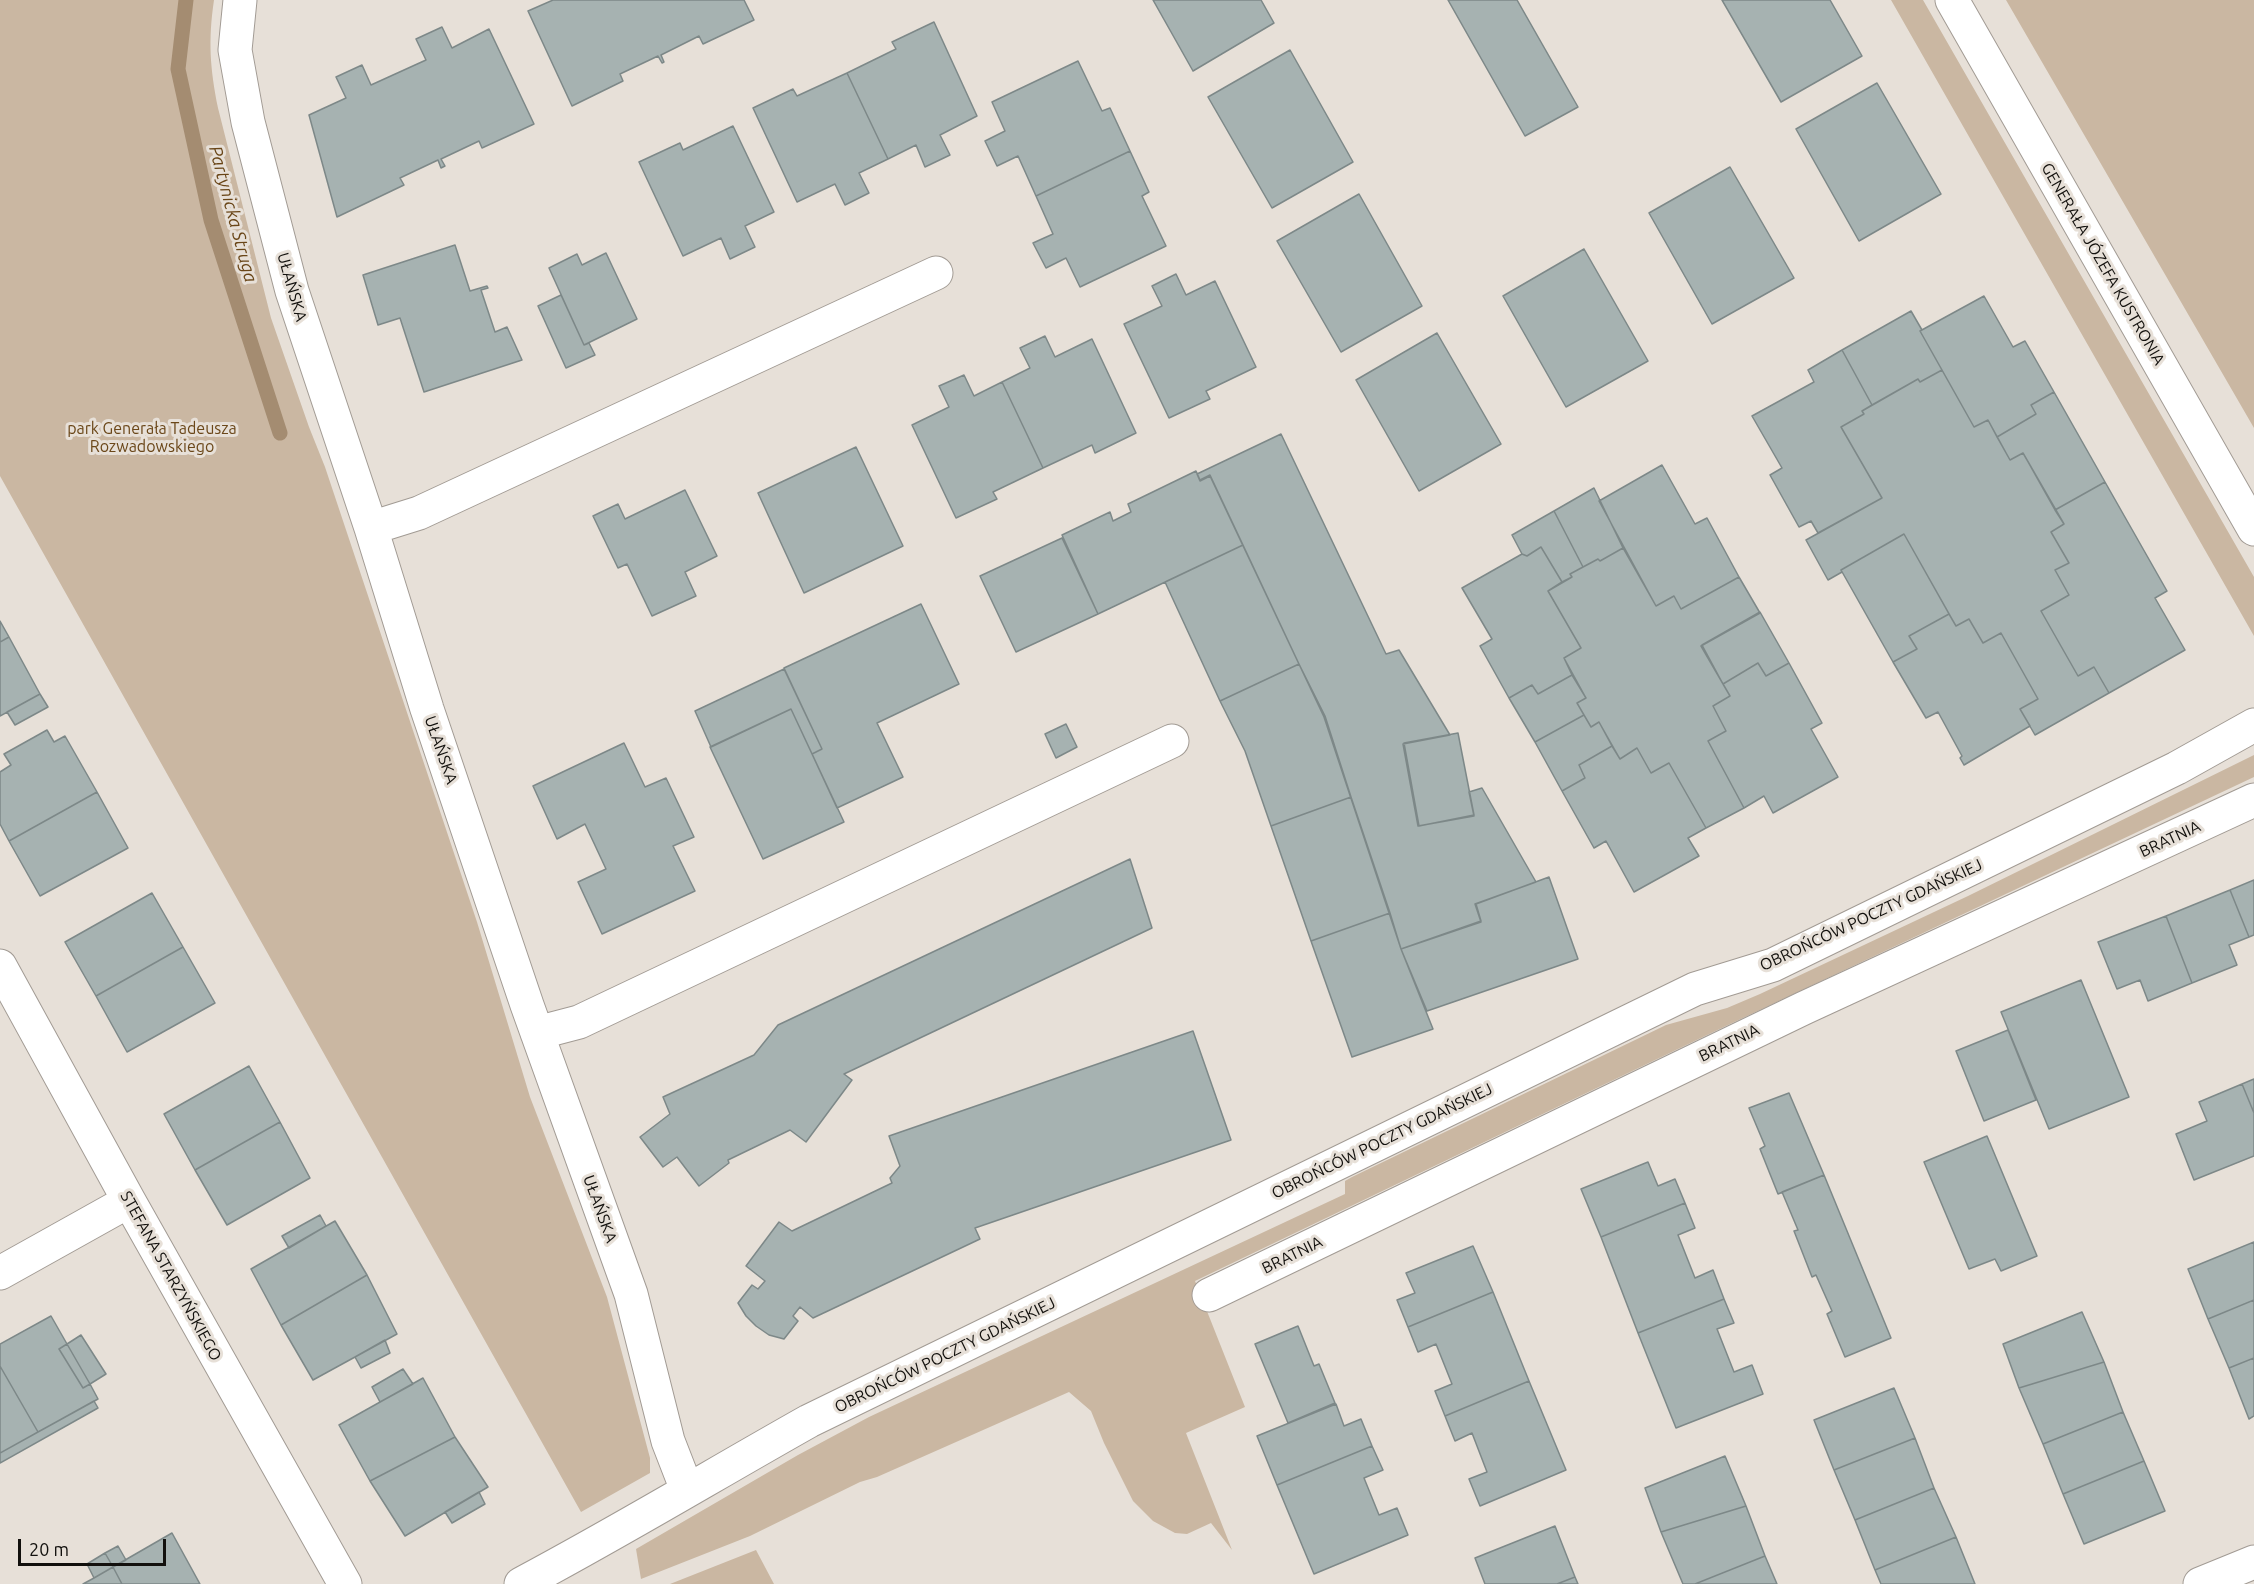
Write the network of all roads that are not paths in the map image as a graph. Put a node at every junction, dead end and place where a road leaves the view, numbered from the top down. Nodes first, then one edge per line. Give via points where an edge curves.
1 (240, 0) edge
2 (1952, 0) edge
3 (936, 273) dead end
4 (371, 528) junction
5 (2254, 529) edge
6 (2254, 725) edge
7 (1172, 741) dead end
8 (2254, 800) edge
9 (0, 966) edge
10 (537, 1033) junction
11 (129, 1201) junction
12 (0, 1273) edge
13 (1209, 1295) dead end
14 (687, 1490) junction
15 (2254, 1562) edge
16 (345, 1584) edge
17 (521, 1584) edge
18 (2200, 1584) edge

1 - 4 street, UŁAŃSKA via 235,50 248,122 292,291
2 - 5 street, GENERAŁA JÓZEFA KUSTRONIA
3 - 4 street via 419,513
4 - 10 street, UŁAŃSKA via 427,709
6 - 14 street, OBROŃCÓW POCZTY GDAŃSKIEJ via 2177,768 1773,965 1695,989 1360,1152 809,1421
7 - 10 street via 579,1022
8 - 13 street, BRATNIA via 1804,1008
9 - 11 street, STEFANA STARZYŃSKIEGO
10 - 14 street, UŁAŃSKA via 631,1294 668,1441
11 - 12 street
11 - 16 street, STEFANA STARZYŃSKIEGO
14 - 17 street, OBROŃCÓW POCZTY GDAŃSKIEJ
15 - 18 street

